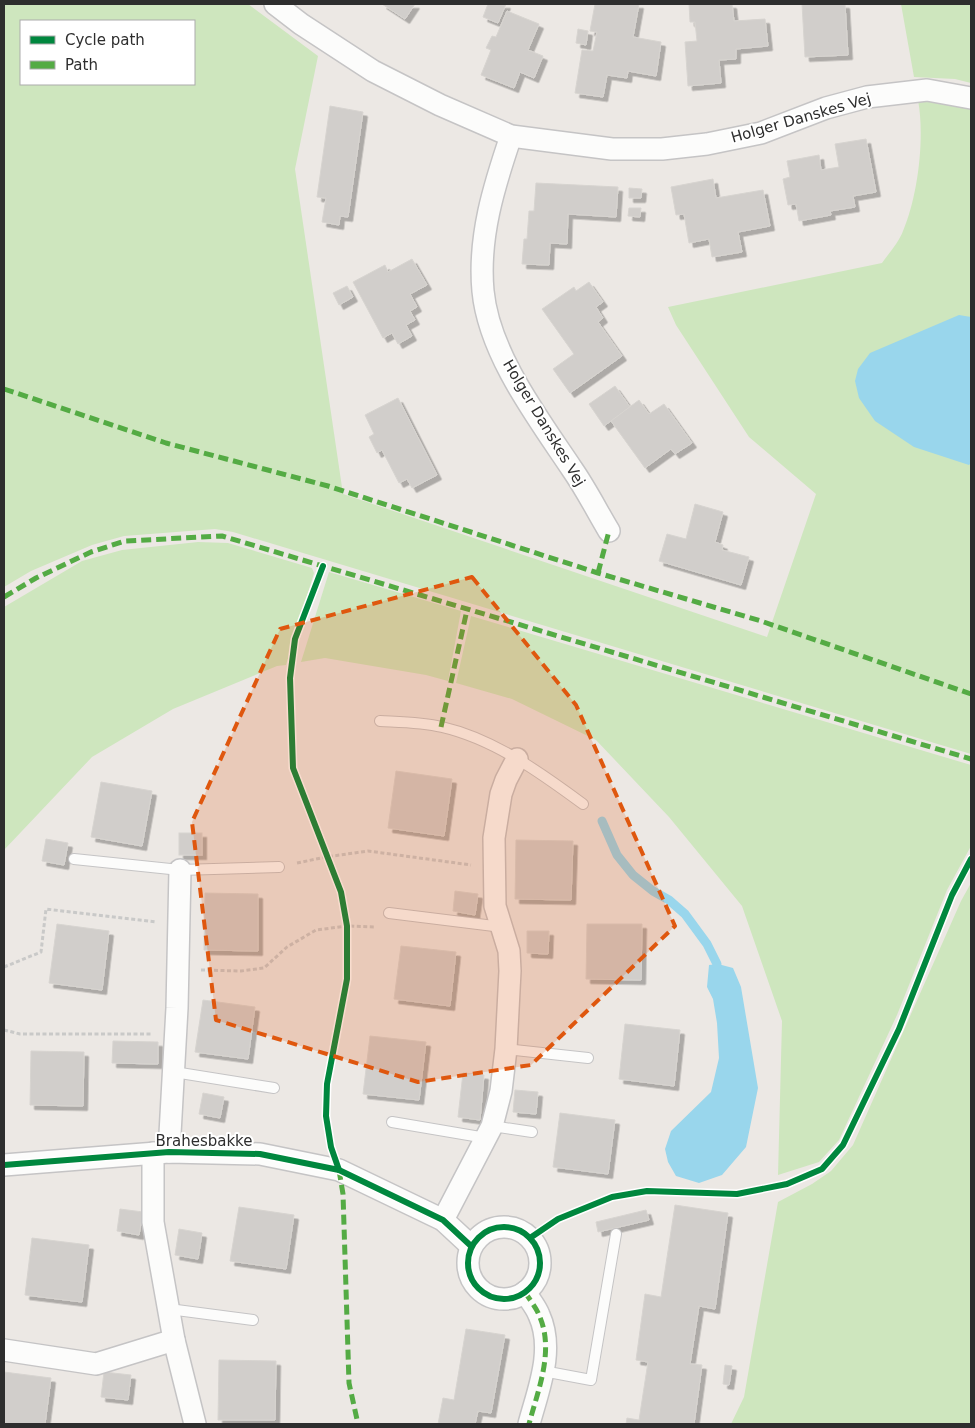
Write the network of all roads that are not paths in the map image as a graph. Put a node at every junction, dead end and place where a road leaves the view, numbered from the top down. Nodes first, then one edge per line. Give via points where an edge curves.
1 (275, 4) edge
2 (971, 98) edge
3 (511, 136) junction
4 (609, 531) dead end
5 (380, 721) dead end
6 (517, 759) junction
7 (584, 804) dead end
8 (74, 859) dead end
9 (279, 867) road end
10 (180, 870) junction
11 (388, 913) road end
12 (502, 928) junction
13 (506, 1049) junction
14 (588, 1058) dead end
15 (174, 1072) junction
16 (274, 1088) dead end
17 (392, 1122) dead end
18 (489, 1132) junction
19 (532, 1132) dead end
20 (161, 1152) junction
21 (4, 1165) edge
22 (443, 1220) junction
23 (616, 1234) dead end
24 (471, 1246) junction
25 (525, 1292) junction
26 (169, 1309) junction
27 (253, 1320) dead end
28 (174, 1340) junction
29 (4, 1350) edge
30 (543, 1371) junction
31 (194, 1424) edge
32 (529, 1424) edge

1 - 3 street, Holger Danskes Vej via 373,71
2 - 3 street, Holger Danskes Vej via 927,90 867,97 826,108 760,133 662,149 612,148
3 - 4 street, Holger Danskes Vej via 495,184 483,248 483,292 492,332 532,409 576,474
5 - 6 lane via 441,727 470,735
6 - 7 lane
6 - 12 street via 501,794 494,838 495,906
8 - 10 lane
9 - 10 lane
10 - 15 street, Brahesbakke
11 - 12 lane
12 - 13 street via 509,951 510,971
13 - 14 lane
13 - 18 street via 501,1090
15 - 16 lane
15 - 20 street, Brahesbakke
17 - 18 lane
18 - 19 lane
18 - 22 street
20 - 21 street, Brahesbakke
20 - 22 street, Brahesbakke via 260,1154 339,1170
20 - 26 street, Brahesbakke via 153,1222
22 - 24 street, Brahesbakke
23 - 30 lane via 591,1380
24 - 25 street via 469,1273 475,1285 498,1298 512,1298
24 - 25 street via 492,1228 512,1228 530,1238 540,1260 533,1283
25 - 30 street via 539,1315 545,1335
26 - 27 lane
26 - 28 street, Brahesbakke
28 - 29 street via 96,1364
28 - 31 street, Brahesbakke
30 - 32 street

